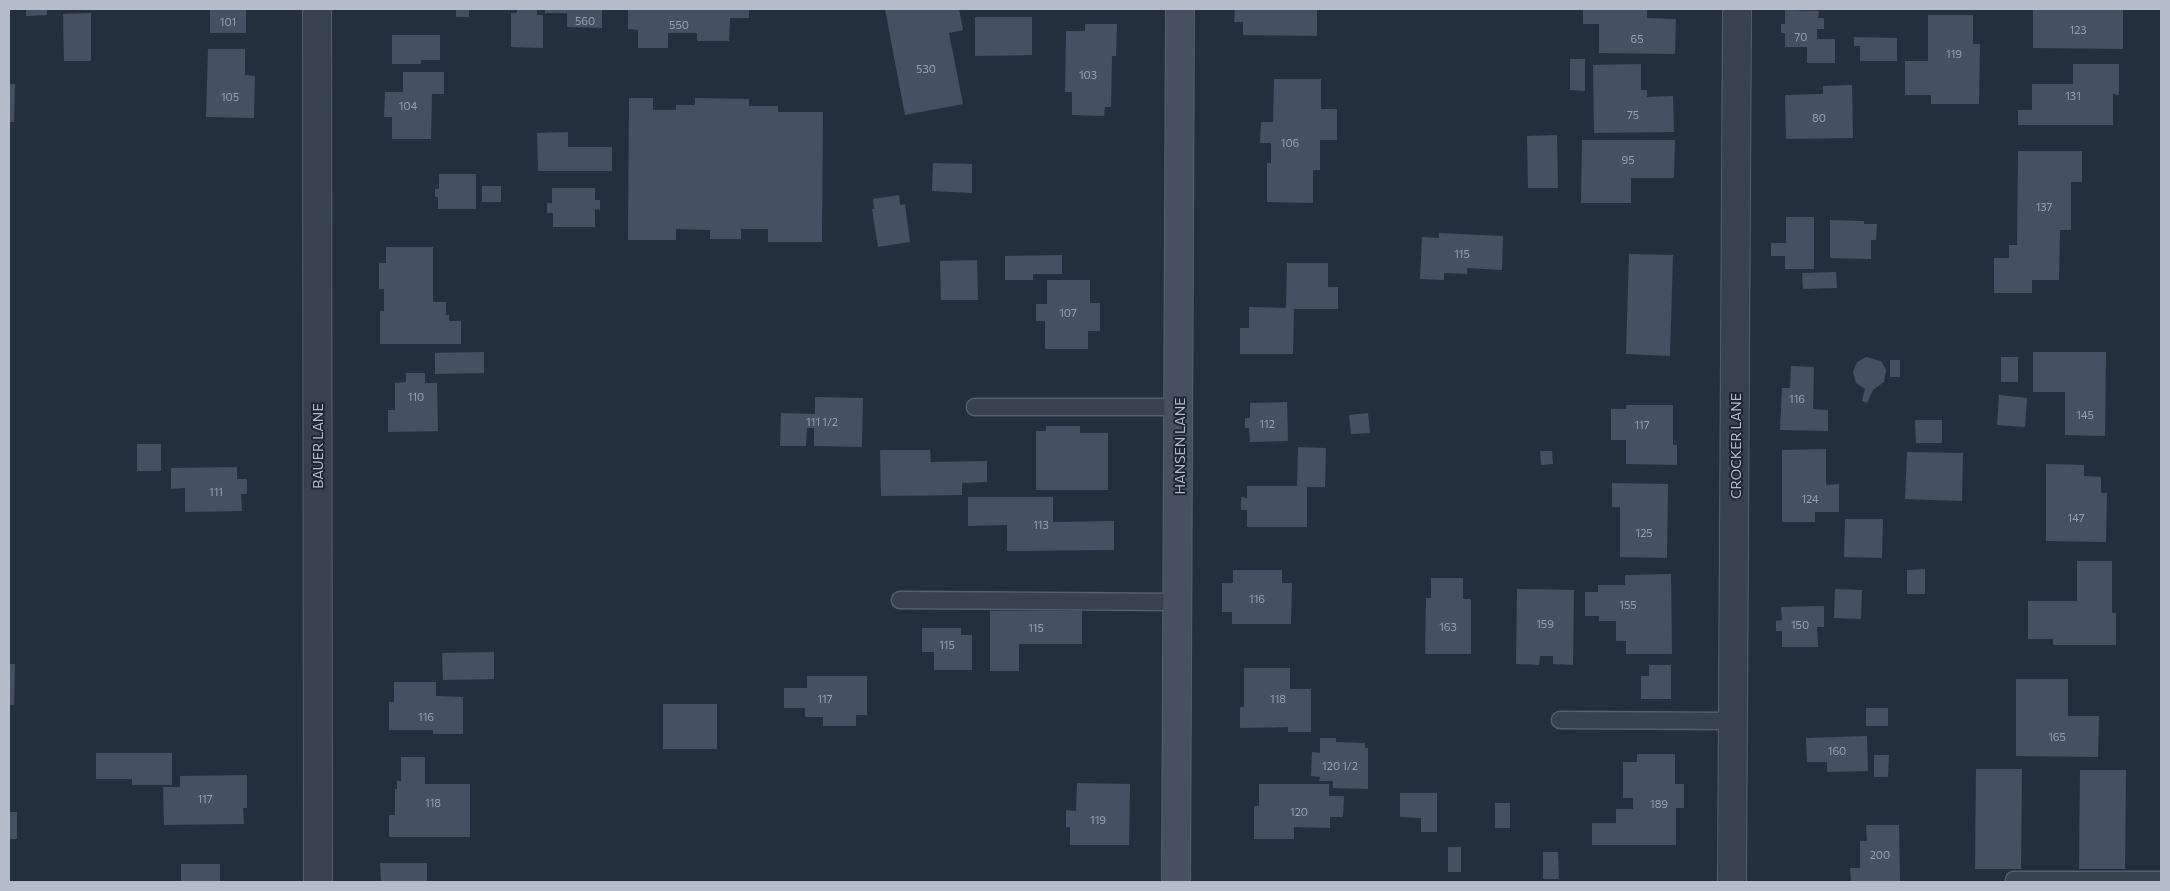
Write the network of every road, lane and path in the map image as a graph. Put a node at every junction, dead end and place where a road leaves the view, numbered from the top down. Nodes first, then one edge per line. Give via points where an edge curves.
1 (317, 9) edge
2 (1180, 9) edge
3 (1737, 9) edge
4 (1179, 406) junction
5 (975, 407) dead end
6 (900, 600) dead end
7 (1178, 602) junction
8 (1560, 720) dead end
9 (1733, 721) junction
10 (2014, 880) dead end
11 (2161, 880) edge
12 (318, 882) edge
13 (1176, 882) edge
14 (1732, 882) edge

1 - 12 street, BAUER LANE
2 - 4 street, HANSEN LANE
3 - 9 street, CROCKER LANE
4 - 5 lane
4 - 7 street, HANSEN LANE
6 - 7 lane
7 - 13 street, HANSEN LANE
8 - 9 lane
9 - 14 street, CROCKER LANE
10 - 11 lane

